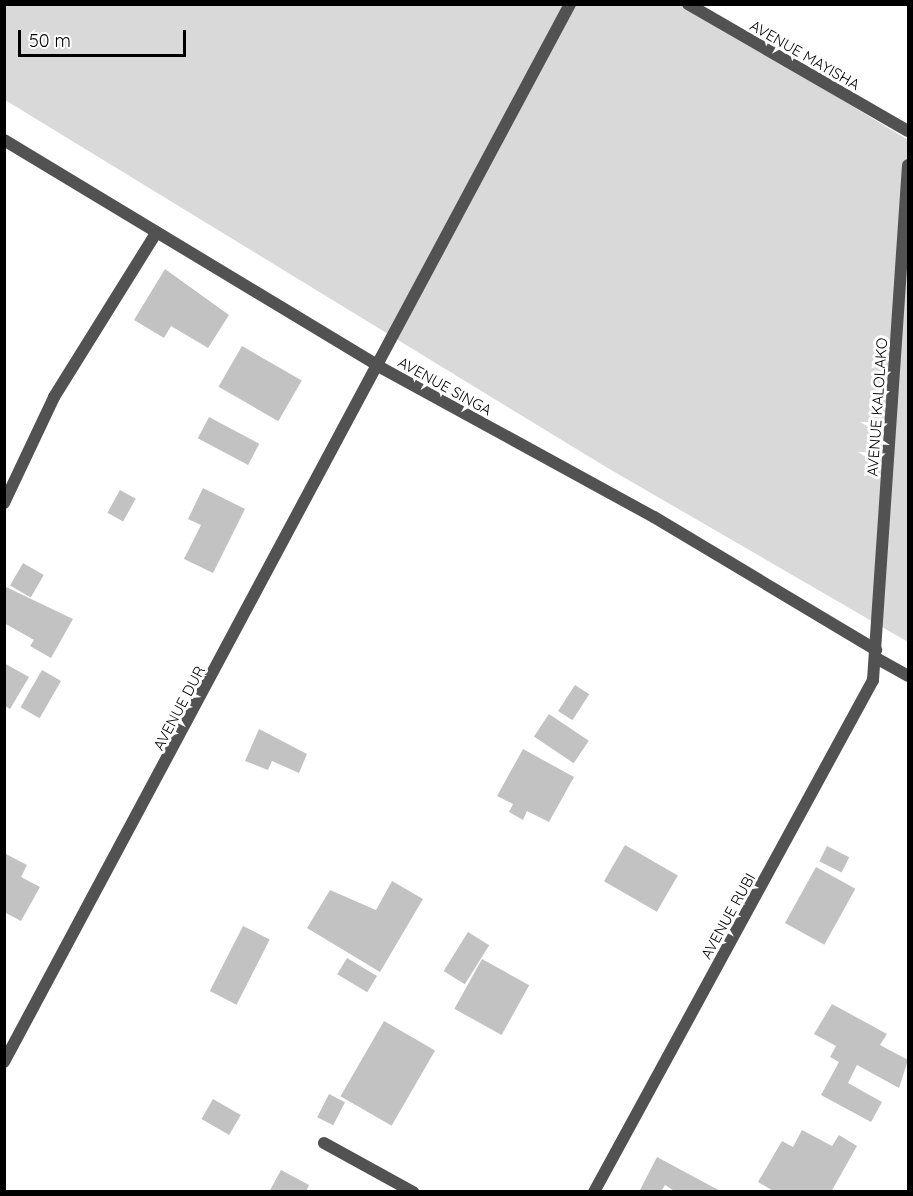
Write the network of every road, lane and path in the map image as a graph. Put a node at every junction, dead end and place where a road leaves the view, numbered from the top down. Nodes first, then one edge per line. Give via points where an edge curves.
1 (570, 4) edge
2 (688, 4) edge
3 (909, 131) edge
4 (4, 140) edge
5 (909, 165) edge
6 (155, 235) junction
7 (378, 366) junction
8 (4, 503) edge
9 (876, 654) junction
10 (909, 676) edge
11 (4, 1062) edge
12 (324, 1143) dead end
13 (413, 1191) edge
14 (594, 1191) edge

1 - 7 street, AVENUE DUR
2 - 3 street, AVENUE MAYISHA
4 - 6 street, AVENUE SINGA
5 - 9 street, AVENUE KALOLAKO
6 - 7 street, AVENUE SINGA
6 - 8 street via 54,397
7 - 9 street, AVENUE SINGA via 654,517
7 - 11 street, AVENUE DUR
9 - 10 street, AVENUE SINGA
9 - 14 street, AVENUE RUBI via 864,699
12 - 13 street

